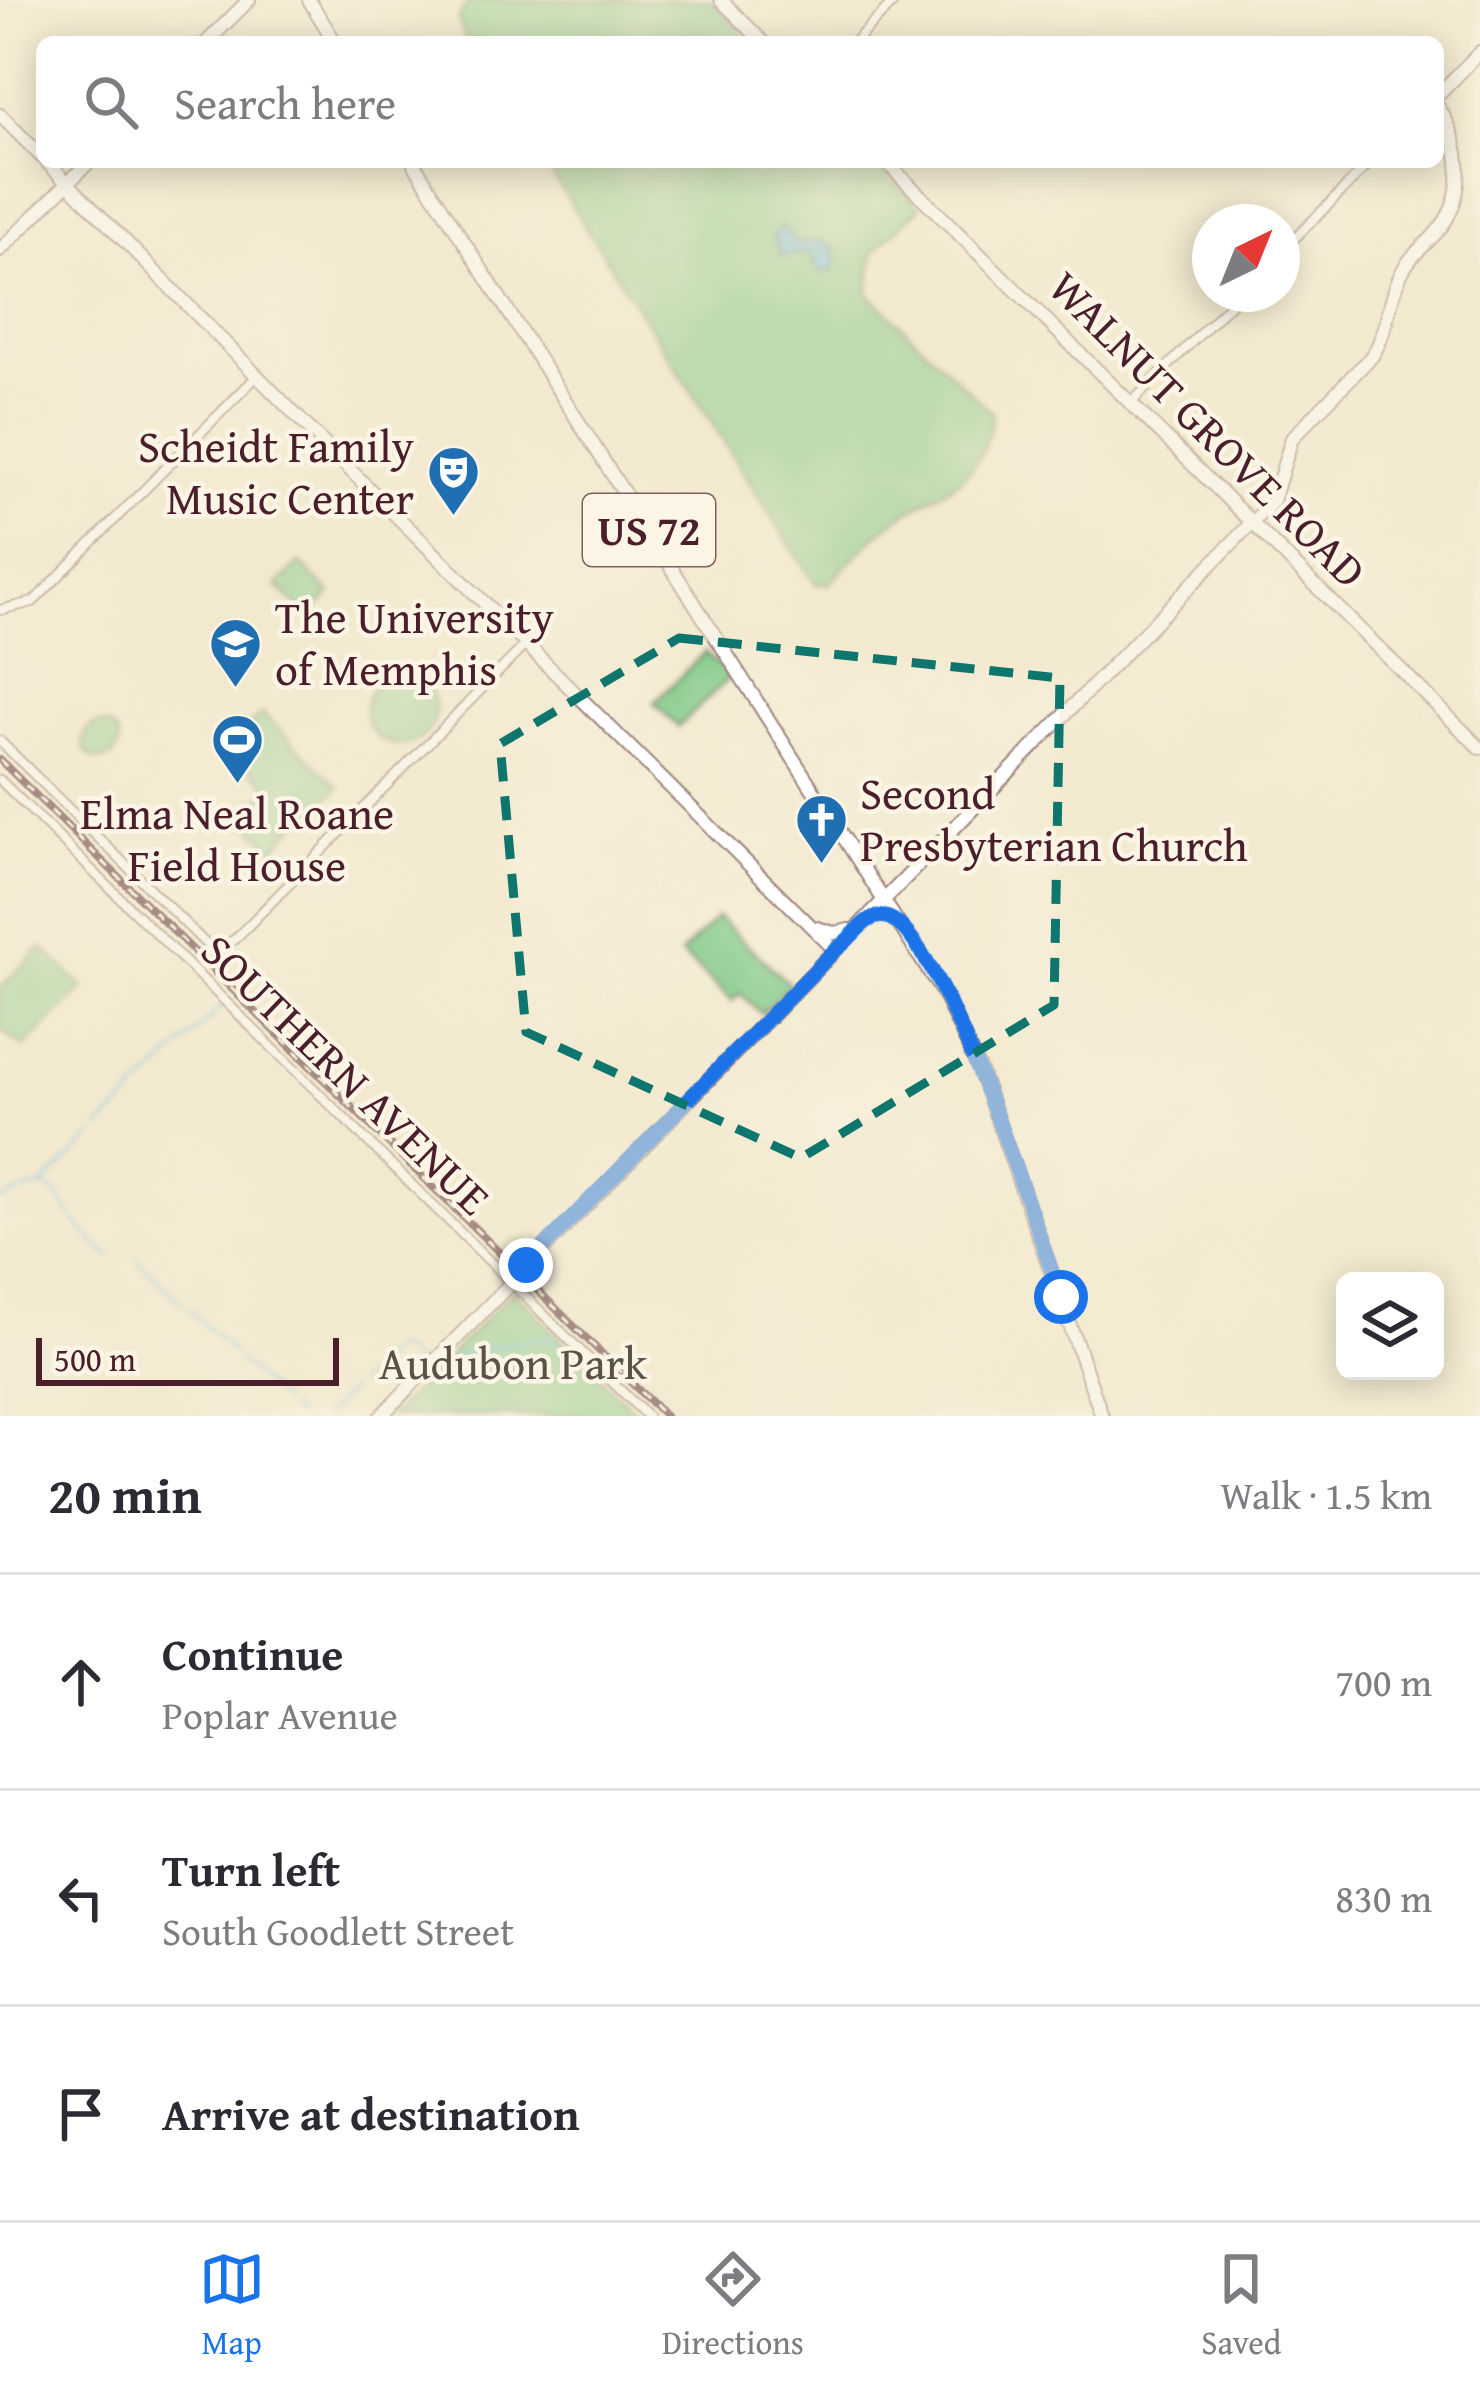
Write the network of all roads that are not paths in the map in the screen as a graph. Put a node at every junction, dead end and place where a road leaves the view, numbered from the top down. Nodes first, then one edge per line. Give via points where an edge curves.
1 (249, 0) edge
2 (309, 0) edge
3 (721, 0) edge
4 (896, 0) edge
5 (213, 36) edge
6 (331, 36) edge
7 (757, 36) edge
8 (860, 36) edge
9 (1480, 52) edge
10 (1444, 89) edge
11 (0, 116) edge
12 (1444, 125) edge
13 (36, 152) edge
14 (52, 168) edge
15 (83, 168) edge
16 (416, 168) edge
17 (892, 168) edge
18 (1365, 168) edge
19 (67, 183) junction
20 (1300, 233) edge
21 (0, 250) edge
22 (1222, 312) edge
23 (259, 374) junction
24 (1131, 404) junction
25 (1252, 524) junction
26 (0, 610) edge
27 (528, 642) junction
28 (0, 741) edge
29 (1480, 748) edge
30 (0, 780) edge
31 (885, 899) junction
32 (870, 918) junction
33 (806, 921) junction
34 (901, 924) junction
35 (849, 930) junction
36 (835, 950) junction
37 (510, 1282) junction
38 (380, 1416) edge
39 (646, 1416) edge
40 (1102, 1416) edge

1 - 5 main road
2 - 6 main road
3 - 7 main road
4 - 8 street
9 - 10 main road
11 - 13 main road
12 - 25 main road via 1459,171 1451,210 1404,268 1372,356 1292,438 1279,488
14 - 19 main road
15 - 19 main road
16 - 31 main road, US 72
17 - 24 main road, WALNUT GROVE ROAD
18 - 20 street
19 - 21 main road
19 - 23 main road
22 - 24 street
23 - 26 street via 33,602
23 - 27 main road
24 - 25 main road, WALNUT GROVE ROAD
25 - 29 main road, WALNUT GROVE ROAD
25 - 31 main road
27 - 28 street via 218,950
27 - 33 main road
30 - 37 street, SOUTHERN AVENUE
31 - 32 main road
31 - 34 main road, US 72
31 - 35 main road
32 - 34 main road
32 - 36 main road
33 - 35 main road via 828,932
33 - 36 main road
34 - 40 main road, US 72 via 980,1071
35 - 36 main road
36 - 37 main road
37 - 38 main road
37 - 39 street, SOUTHERN AVENUE

